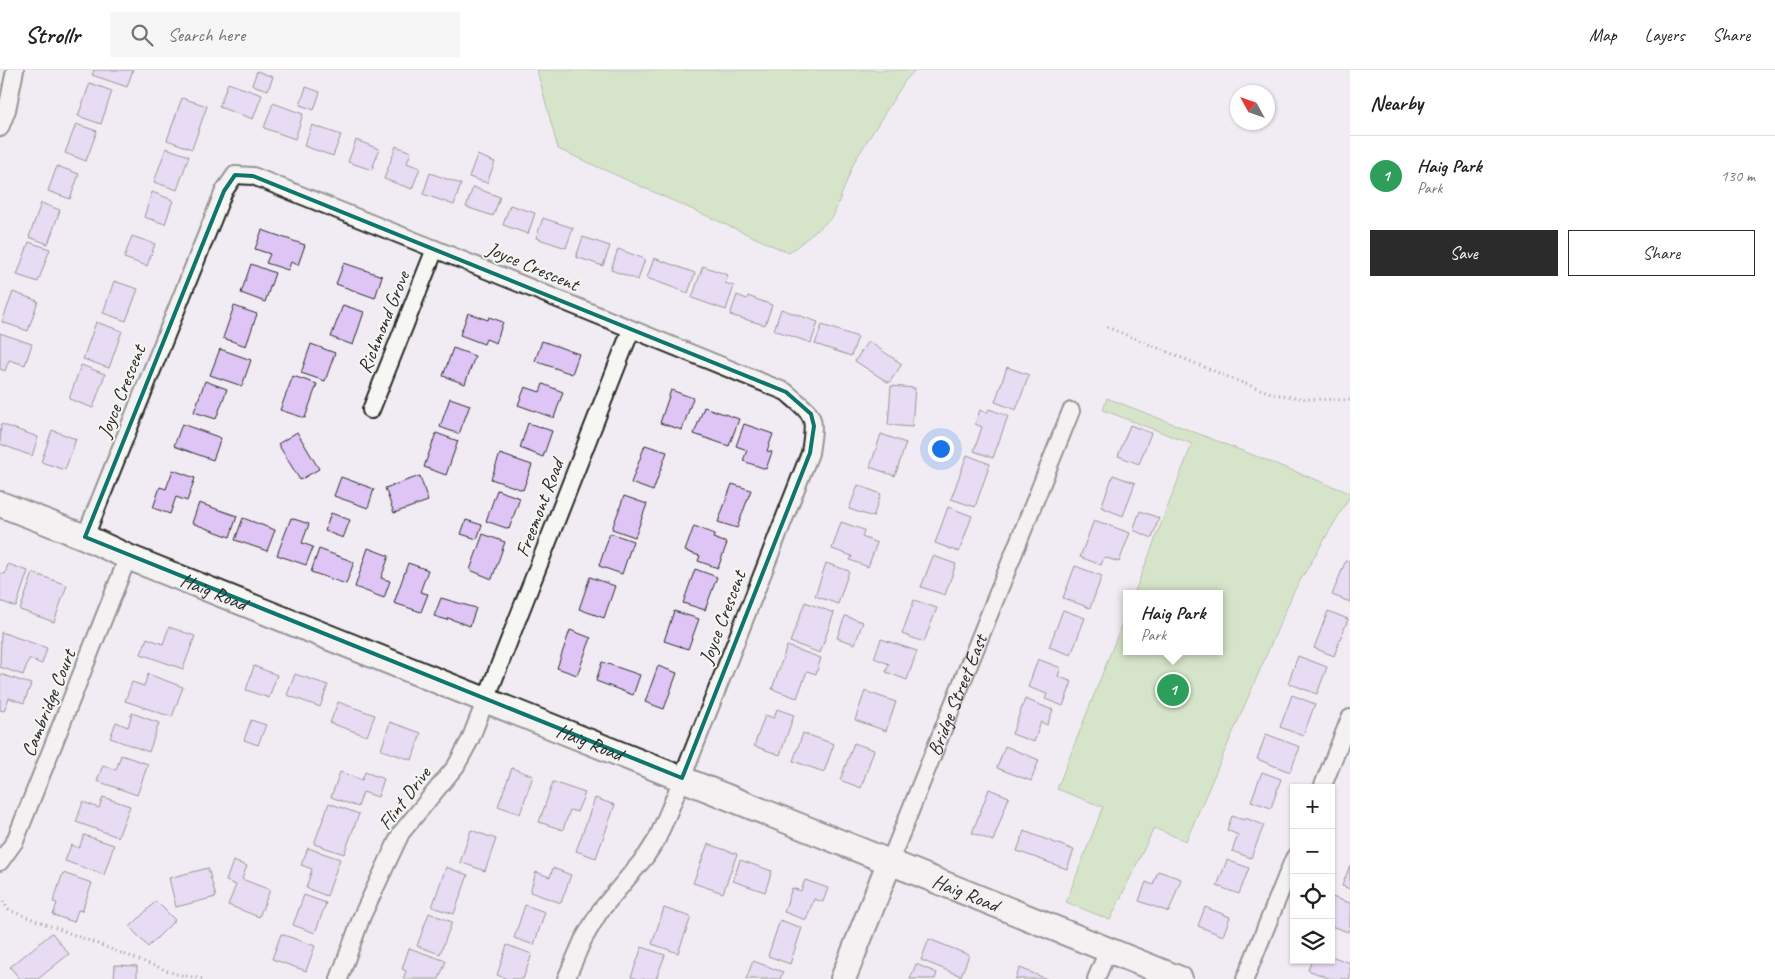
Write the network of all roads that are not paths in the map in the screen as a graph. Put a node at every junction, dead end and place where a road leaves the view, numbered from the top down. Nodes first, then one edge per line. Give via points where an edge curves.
1 (14, 70) edge
2 (0, 128) edge
3 (436, 249) junction
4 (631, 330) junction
5 (371, 410) dead end
6 (1071, 411) dead end
7 (0, 504) edge
8 (85, 537) junction
9 (128, 557) junction
10 (486, 701) junction
11 (1350, 718) edge
12 (682, 778) junction
13 (1324, 784) edge
14 (890, 861) junction
15 (0, 862) edge
16 (1290, 868) edge
17 (1108, 950) junction
18 (339, 979) edge
19 (566, 979) edge
20 (843, 979) edge
21 (1096, 979) edge
22 (1180, 979) edge
23 (1246, 979) edge

1 - 2 street via 7,110
3 - 4 street, Joyce Crescent
3 - 5 street, Richmond Grove
3 - 8 street, Joyce Crescent via 253,176 234,175 224,191
4 - 10 street, Freemont Road
4 - 12 street, Joyce Crescent via 786,392 811,414 814,426 810,453
6 - 14 street, Bridge Street East
7 - 8 street, Haig Road
8 - 9 street, Haig Road
9 - 10 street, Haig Road
9 - 15 street, Cambridge Court via 15,842
10 - 12 street, Haig Road
10 - 18 street, Flint Drive via 456,766 400,834 362,916
11 - 13 street
12 - 14 street, Haig Road
12 - 19 street, Joyce Crescent via 657,838 600,911
14 - 17 street, Haig Road
14 - 20 street, Bridge Street East
16 - 23 street
17 - 21 street
17 - 22 street, Haig Road

